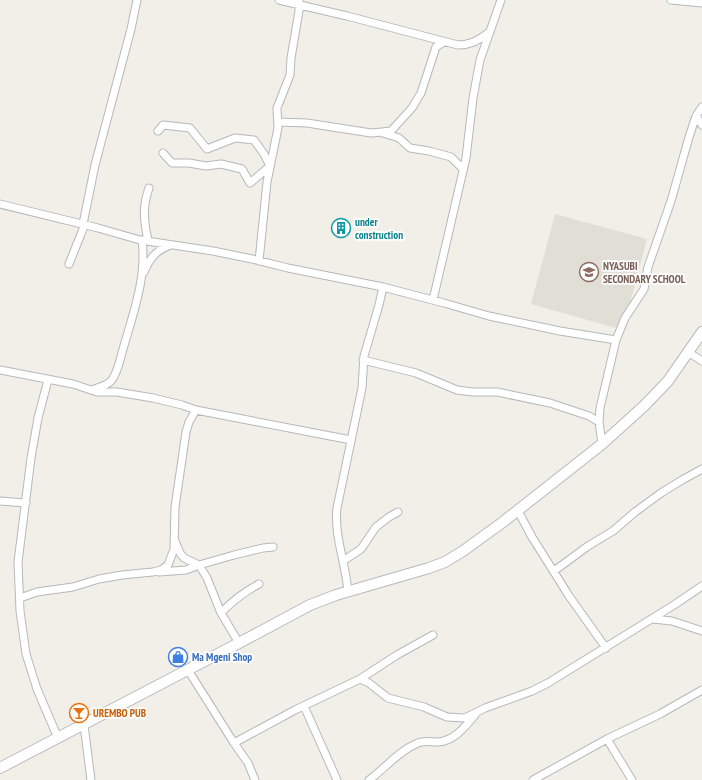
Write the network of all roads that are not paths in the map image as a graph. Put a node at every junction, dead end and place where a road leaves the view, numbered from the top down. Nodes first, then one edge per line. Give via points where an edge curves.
1 (138, 0) edge
2 (279, 0) edge
3 (501, 0) edge
4 (672, 0) edge
5 (298, 2) edge
6 (702, 3) edge
7 (488, 34) junction
8 (444, 42) junction
9 (702, 106) edge
10 (696, 116) junction
11 (279, 122) junction
12 (702, 124) edge
13 (158, 131) dead end
14 (382, 132) junction
15 (163, 154) dead end
16 (270, 166) junction
17 (463, 169) junction
18 (150, 188) dead end
19 (0, 204) edge
20 (84, 224) junction
21 (145, 241) junction
22 (171, 245) junction
23 (260, 261) junction
24 (69, 264) dead end
25 (140, 282) junction
26 (383, 288) junction
27 (432, 300) junction
28 (702, 332) edge
29 (616, 340) junction
30 (688, 352) junction
31 (363, 360) junction
32 (702, 361) edge
33 (0, 370) edge
34 (48, 380) junction
35 (91, 390) junction
36 (196, 410) junction
37 (599, 422) junction
38 (351, 440) junction
39 (602, 444) junction
40 (702, 469) edge
41 (0, 501) edge
42 (26, 503) junction
43 (518, 511) junction
44 (398, 512) dead end
45 (174, 538) junction
46 (274, 546) dead end
47 (343, 561) junction
48 (199, 565) junction
49 (554, 571) junction
50 (153, 572) junction
51 (259, 584) dead end
52 (702, 586) edge
53 (348, 592) junction
54 (20, 598) junction
55 (221, 613) junction
56 (653, 619) junction
57 (702, 631) edge
58 (434, 635) dead end
59 (239, 643) junction
60 (606, 648) junction
61 (188, 670) junction
62 (360, 679) junction
63 (702, 690) edge
64 (304, 706) junction
65 (476, 714) junction
66 (84, 725) junction
67 (58, 738) junction
68 (607, 739) junction
69 (234, 743) junction
70 (0, 768) edge
71 (91, 780) edge
72 (255, 780) edge
73 (337, 780) edge
74 (369, 780) edge
75 (533, 780) edge
76 (632, 780) edge

1 - 20 street via 95,165
2 - 5 street
3 - 7 street
4 - 6 street
5 - 8 street
5 - 11 street via 290,76 277,108
7 - 8 street via 482,39 462,45
7 - 17 street via 476,81
8 - 14 street via 436,47 417,102 391,130
9 - 10 street
10 - 12 street
10 - 29 street via 652,255 644,289 625,318
11 - 14 street
11 - 16 street
13 - 16 street via 163,125 190,128 207,149 236,138 254,140
14 - 17 street via 399,138 410,148 450,157
15 - 16 street via 172,163 206,166 221,164 242,168 250,183
16 - 23 street
17 - 27 street
18 - 21 street via 145,202
19 - 20 street
20 - 21 street
20 - 24 street
21 - 22 street
21 - 25 street
22 - 23 street
22 - 25 street via 154,254
23 - 26 street
25 - 35 street via 135,309 117,369 109,382
26 - 27 street
26 - 31 street
27 - 29 street via 514,322
28 - 30 street
29 - 37 street
30 - 32 street
30 - 39 street via 668,381
31 - 37 street via 416,373 458,390 497,392 550,403
31 - 38 street via 362,388
33 - 34 street
34 - 35 street
34 - 42 street via 35,438
35 - 36 street via 147,397
36 - 38 street
36 - 45 street via 189,422 184,446 175,507
37 - 39 street
38 - 47 street via 336,520
39 - 43 street
40 - 49 street via 661,493
41 - 42 street
42 - 54 street via 18,562
43 - 49 street
43 - 53 street via 445,562
44 - 47 street via 376,527 361,548
45 - 48 street via 184,558
45 - 50 street via 173,554 168,565
46 - 48 street
47 - 53 street
48 - 50 street via 186,570
48 - 55 street via 212,588
49 - 60 street
50 - 54 street via 99,579
51 - 55 street via 232,601
52 - 56 street
53 - 59 street via 310,605
54 - 67 street via 26,654 37,689
55 - 59 street
56 - 57 street via 672,620
56 - 60 street
58 - 62 street
59 - 61 street
60 - 65 street via 548,683
61 - 66 street
61 - 69 street
62 - 64 street
62 - 65 street via 388,698 424,706 442,716 465,718
63 - 68 street via 660,714
64 - 69 street
64 - 73 street
65 - 74 street via 458,733 442,741 416,744
66 - 67 street
66 - 71 street
67 - 70 street
68 - 75 street
68 - 76 street
69 - 72 street via 248,763

